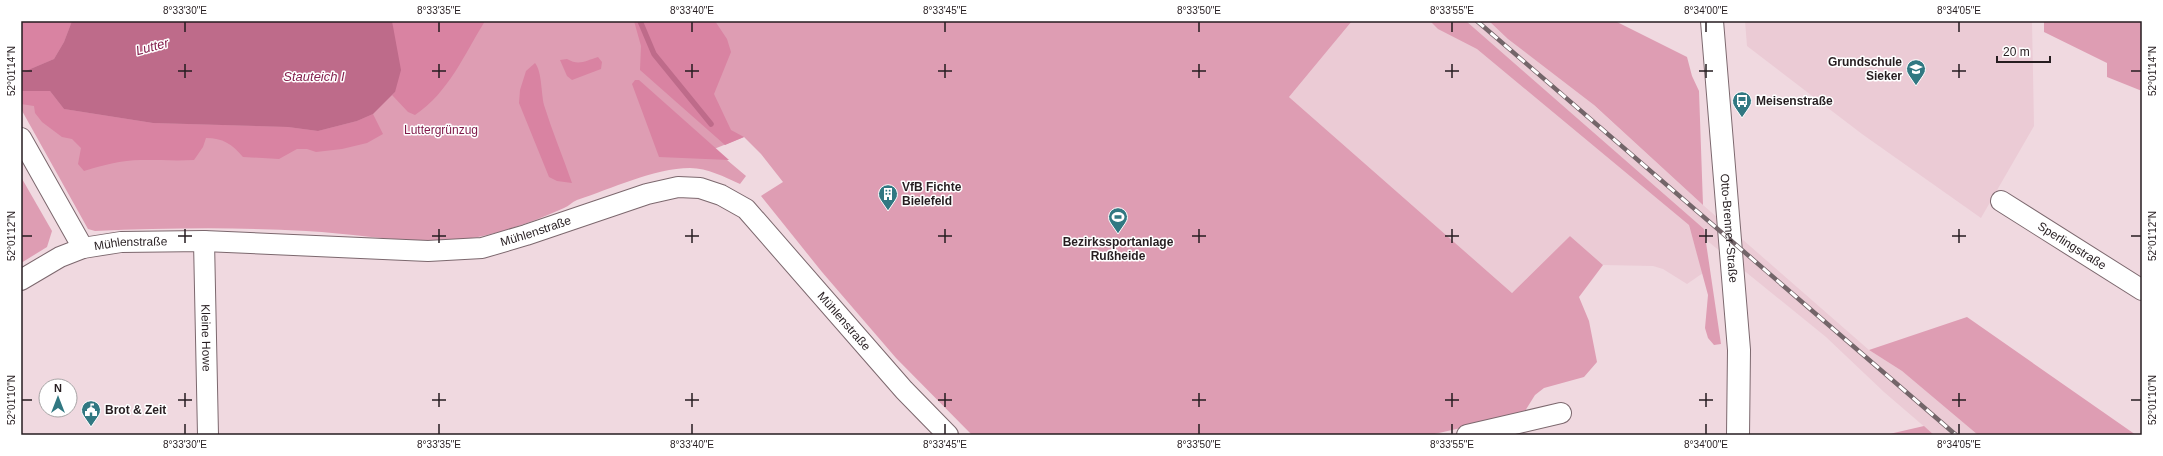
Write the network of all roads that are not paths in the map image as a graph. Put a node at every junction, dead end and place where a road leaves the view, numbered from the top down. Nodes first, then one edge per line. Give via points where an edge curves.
1 (1712, 21) edge
2 (21, 138) edge
3 (2001, 201) dead end
4 (204, 241) junction
5 (83, 248) junction
6 (21, 280) edge
7 (2142, 290) edge
8 (1561, 413) dead end
9 (208, 435) edge
10 (948, 435) edge
11 (1467, 435) edge
12 (1738, 435) edge

1 - 12 street, Otto-Brenner-Straße via 1739,350
2 - 5 street
3 - 7 street, Sperlingstraße
4 - 5 street, Mühlenstraße via 121,242
4 - 9 street, Kleine Howe
4 - 10 street, Mühlenstraße via 428,251 470,250 509,241 666,188 700,188 746,208 904,390
5 - 6 street, Mühlenstraße via 60,257
8 - 11 street

